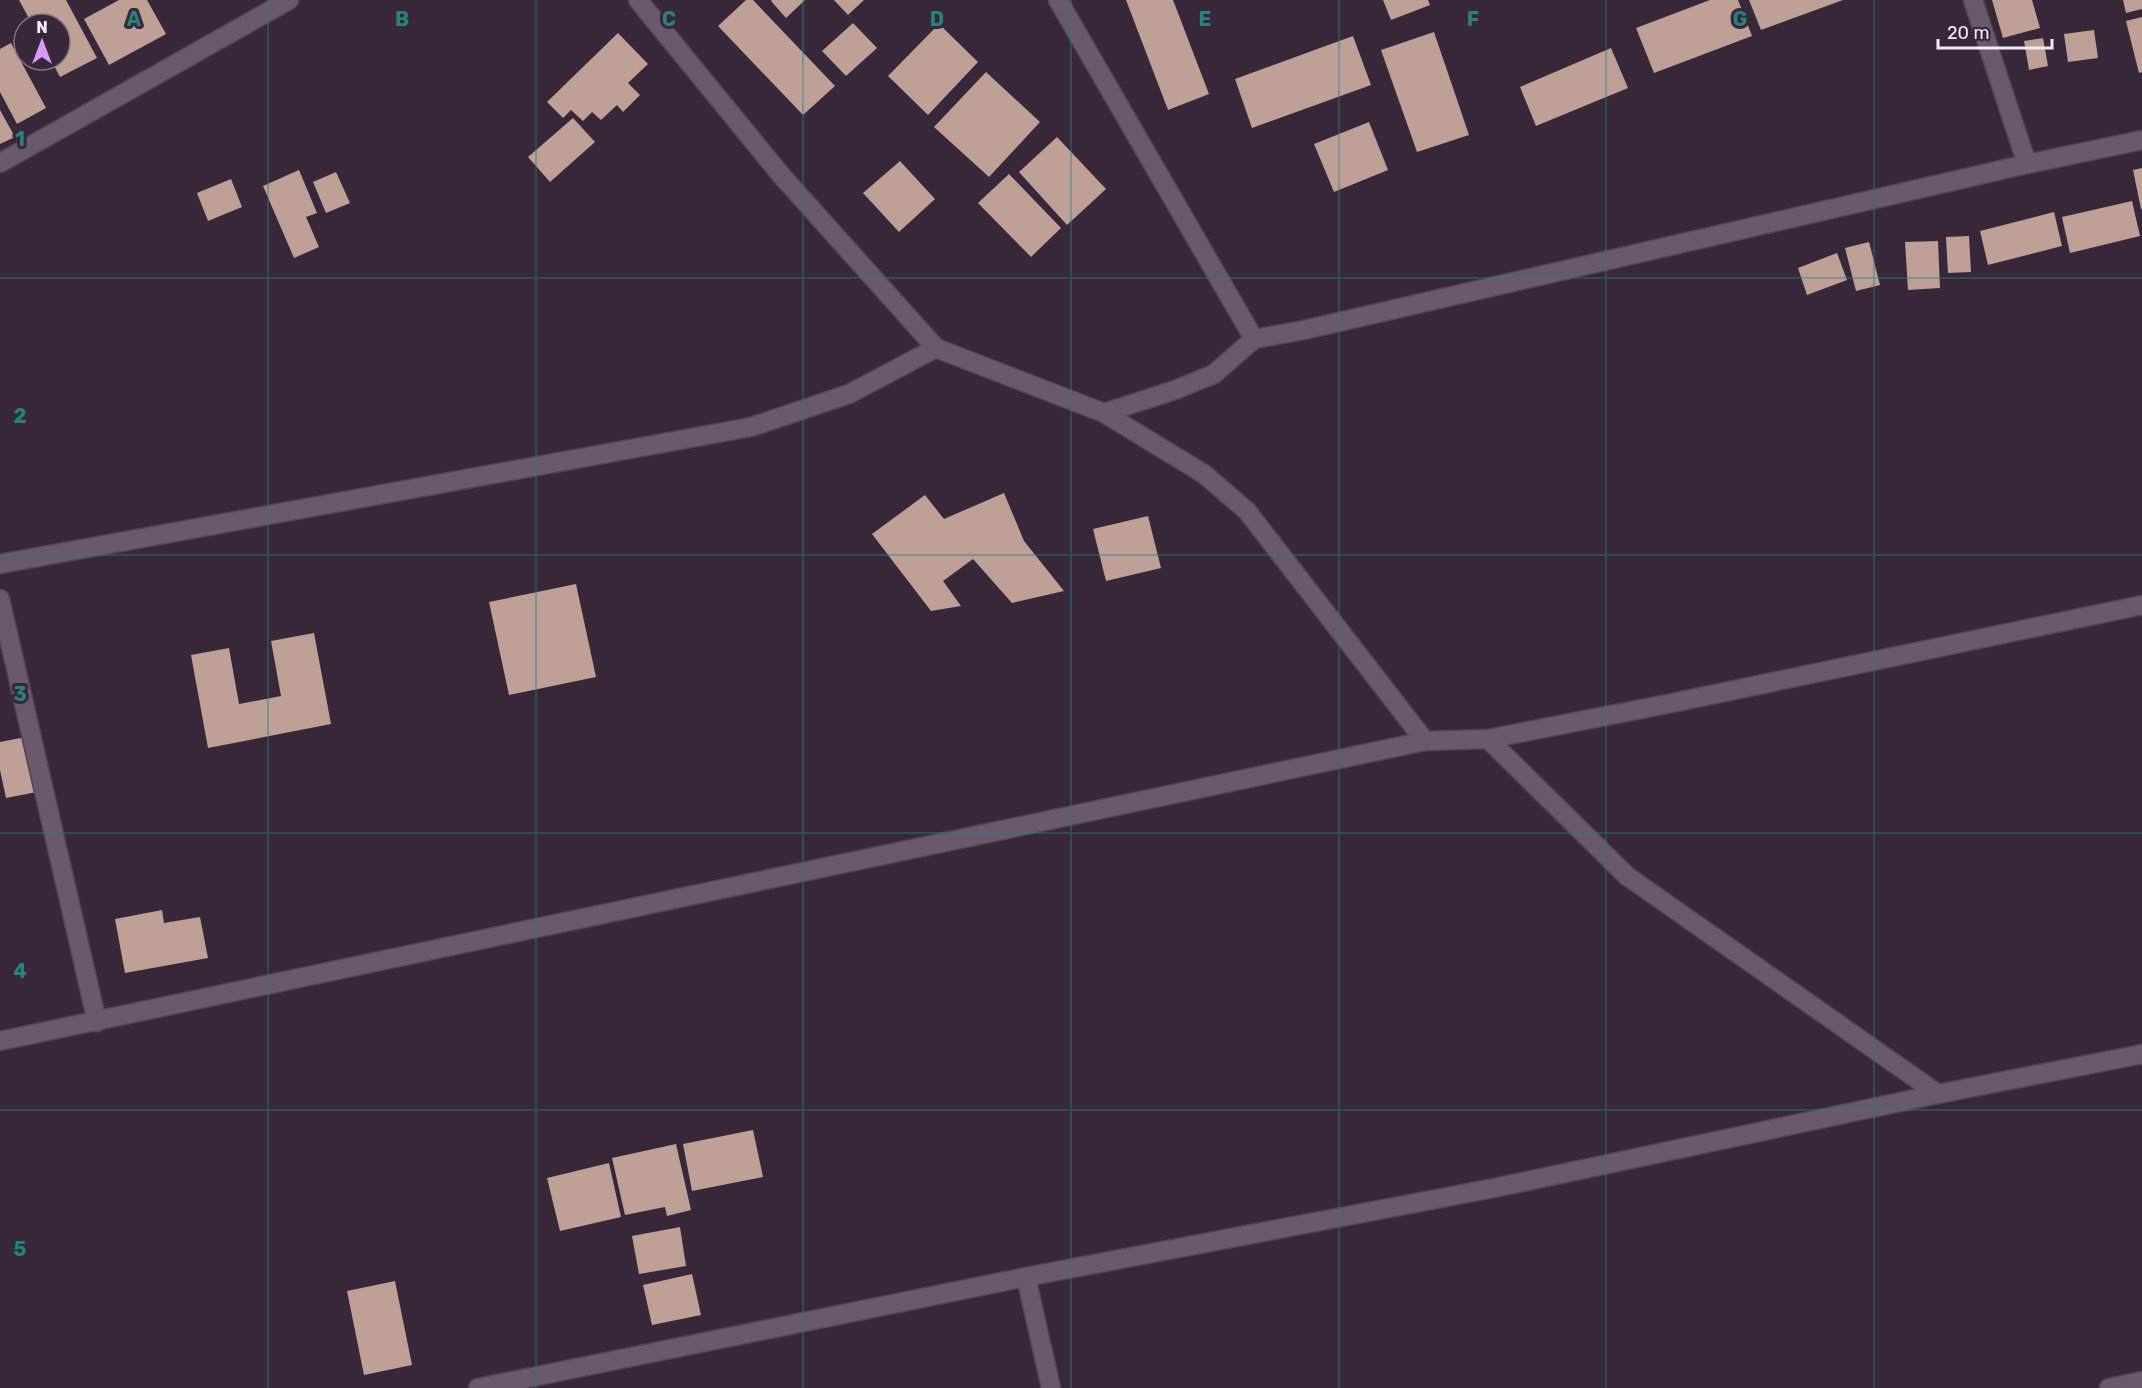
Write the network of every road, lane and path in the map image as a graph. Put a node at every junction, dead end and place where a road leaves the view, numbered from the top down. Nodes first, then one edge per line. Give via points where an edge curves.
1 (289, 0) edge
2 (638, 0) edge
3 (1058, 0) edge
4 (1973, 0) edge
5 (2142, 140) edge
6 (0, 163) edge
7 (2027, 164) junction
8 (1254, 339) junction
9 (936, 348) junction
10 (1104, 413) junction
11 (0, 564) edge
12 (0, 599) edge
13 (2142, 605) edge
14 (1488, 739) junction
15 (1425, 741) junction
16 (97, 1022) junction
17 (0, 1041) edge
18 (2142, 1054) edge
19 (1938, 1094) junction
20 (1026, 1277) junction
21 (2142, 1382) edge
22 (478, 1388) edge
23 (1051, 1388) edge
24 (2109, 1388) edge

1 - 6 street
2 - 9 street via 781,175
3 - 8 street
4 - 7 street
5 - 7 street
7 - 8 street
8 - 10 street via 1214,374
9 - 10 street
9 - 11 street via 849,394 751,427
10 - 15 street via 1204,474 1247,511
12 - 16 street
13 - 14 street
14 - 15 street
14 - 19 street via 1627,876
15 - 16 street
16 - 17 street
18 - 19 street
19 - 20 street via 1494,1188
20 - 22 street
20 - 23 street
21 - 24 street

